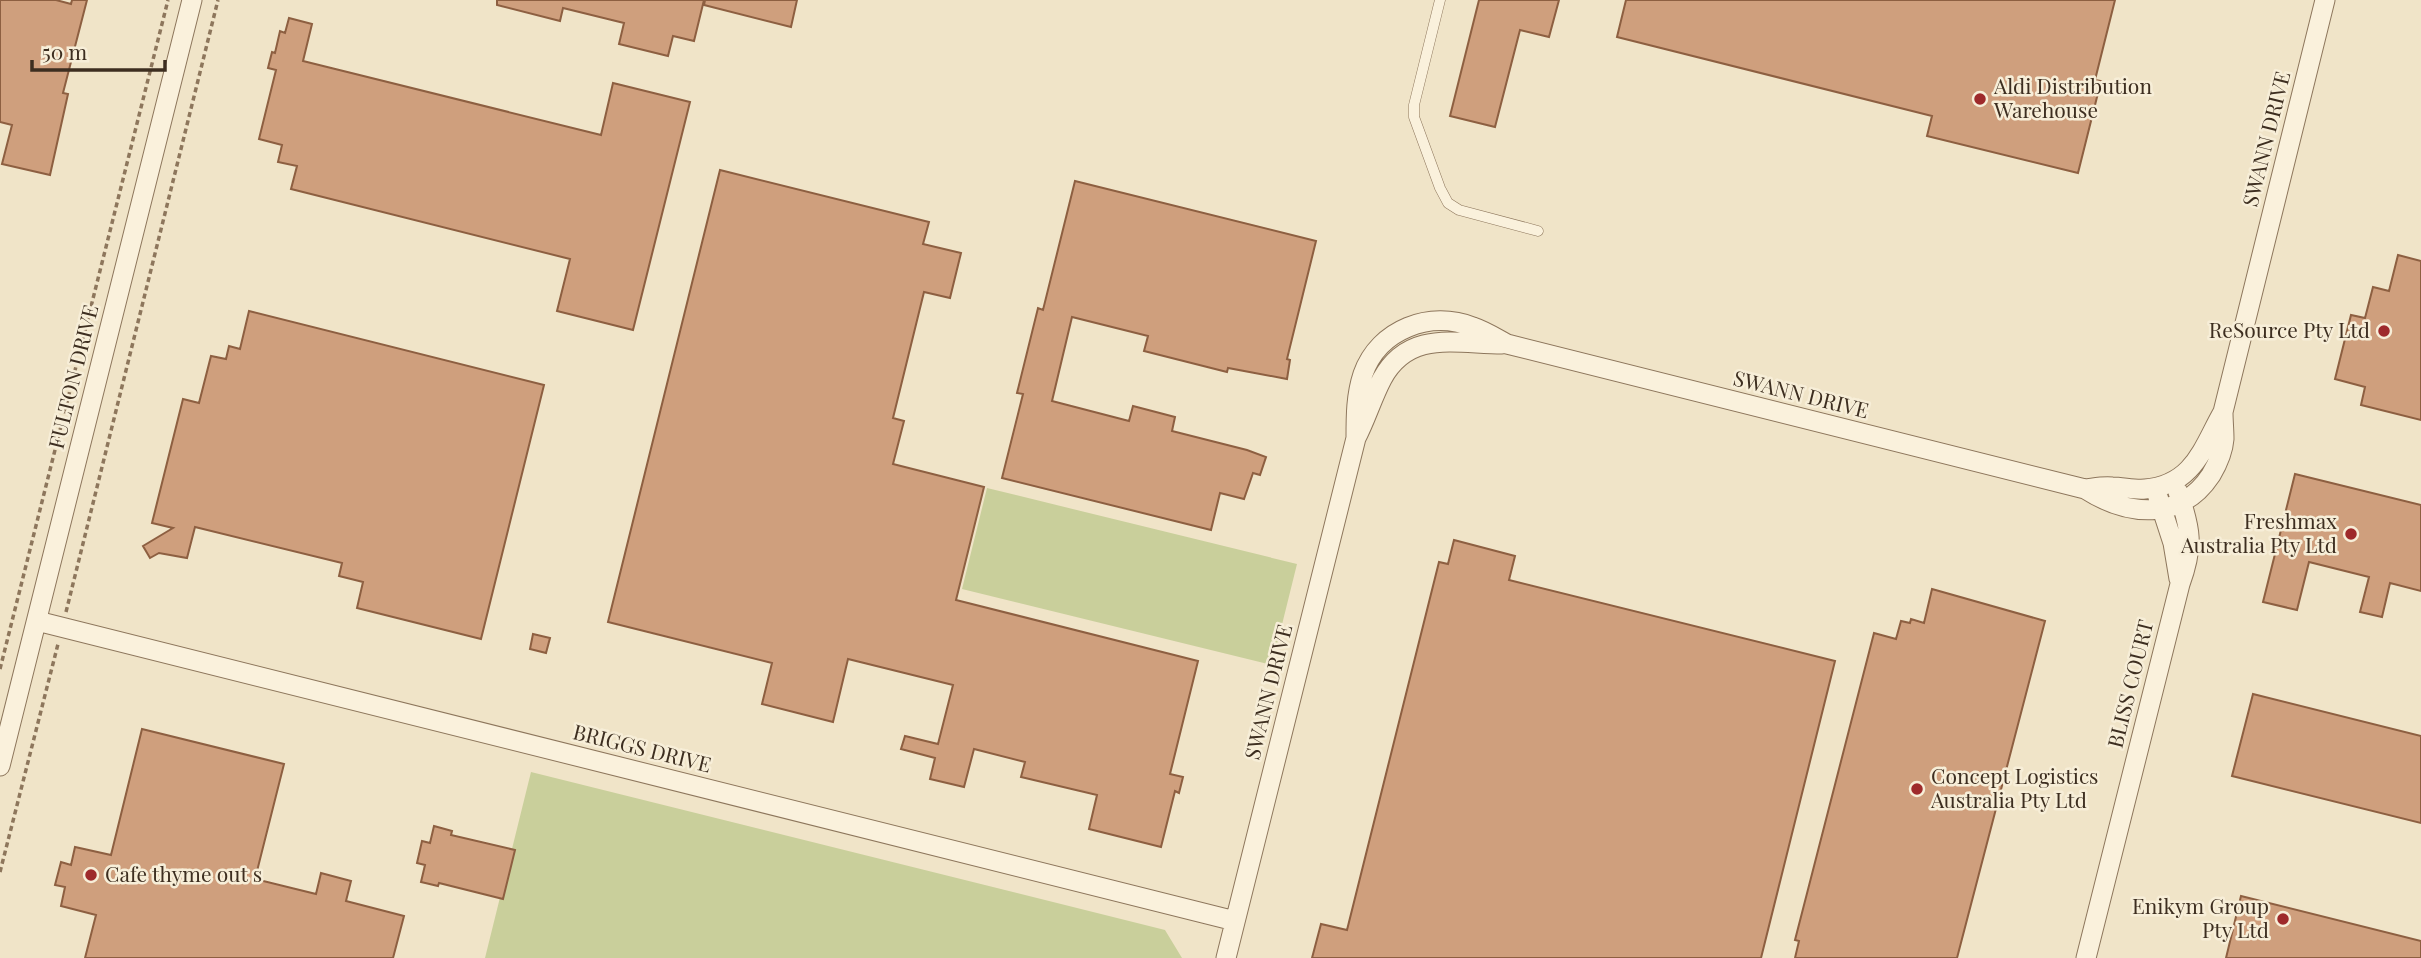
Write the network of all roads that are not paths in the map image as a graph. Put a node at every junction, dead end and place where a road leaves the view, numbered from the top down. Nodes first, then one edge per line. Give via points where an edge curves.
1 (192, 0) edge
2 (1440, 0) edge
3 (2325, 0) edge
4 (1538, 231) dead end
5 (2223, 412) junction
6 (2174, 481) junction
7 (2155, 488) junction
8 (2084, 489) junction
9 (2182, 503) junction
10 (2162, 509) junction
11 (2180, 584) junction
12 (37, 621) junction
13 (0, 766) edge
14 (1235, 921) junction
15 (1226, 958) edge
16 (2086, 958) edge

1 - 12 street, FULTON DRIVE
2 - 4 lane via 1413,111 1440,188 1448,203 1459,210
3 - 5 street, SWANN DRIVE
5 - 6 street, SWANN DRIVE via 2196,462
5 - 9 street, SWANN DRIVE via 2224,439 2214,470 2198,492
6 - 7 street, SWANN DRIVE
6 - 9 street, BLISS COURT
7 - 8 street, SWANN DRIVE
7 - 10 street, BLISS COURT
8 - 10 street, SWANN DRIVE via 2120,506
8 - 14 street, SWANN DRIVE via 1507,344 1473,327 1446,321 1418,323 1398,331 1382,344 1364,373 1357,398 1356,438
9 - 10 street, SWANN DRIVE
9 - 11 street, BLISS COURT via 2189,552
10 - 11 street, BLISS COURT via 2174,543
11 - 16 street, BLISS COURT
12 - 13 street, FULTON DRIVE
12 - 14 street, BRIGGS DRIVE
14 - 15 street, SWANN DRIVE

